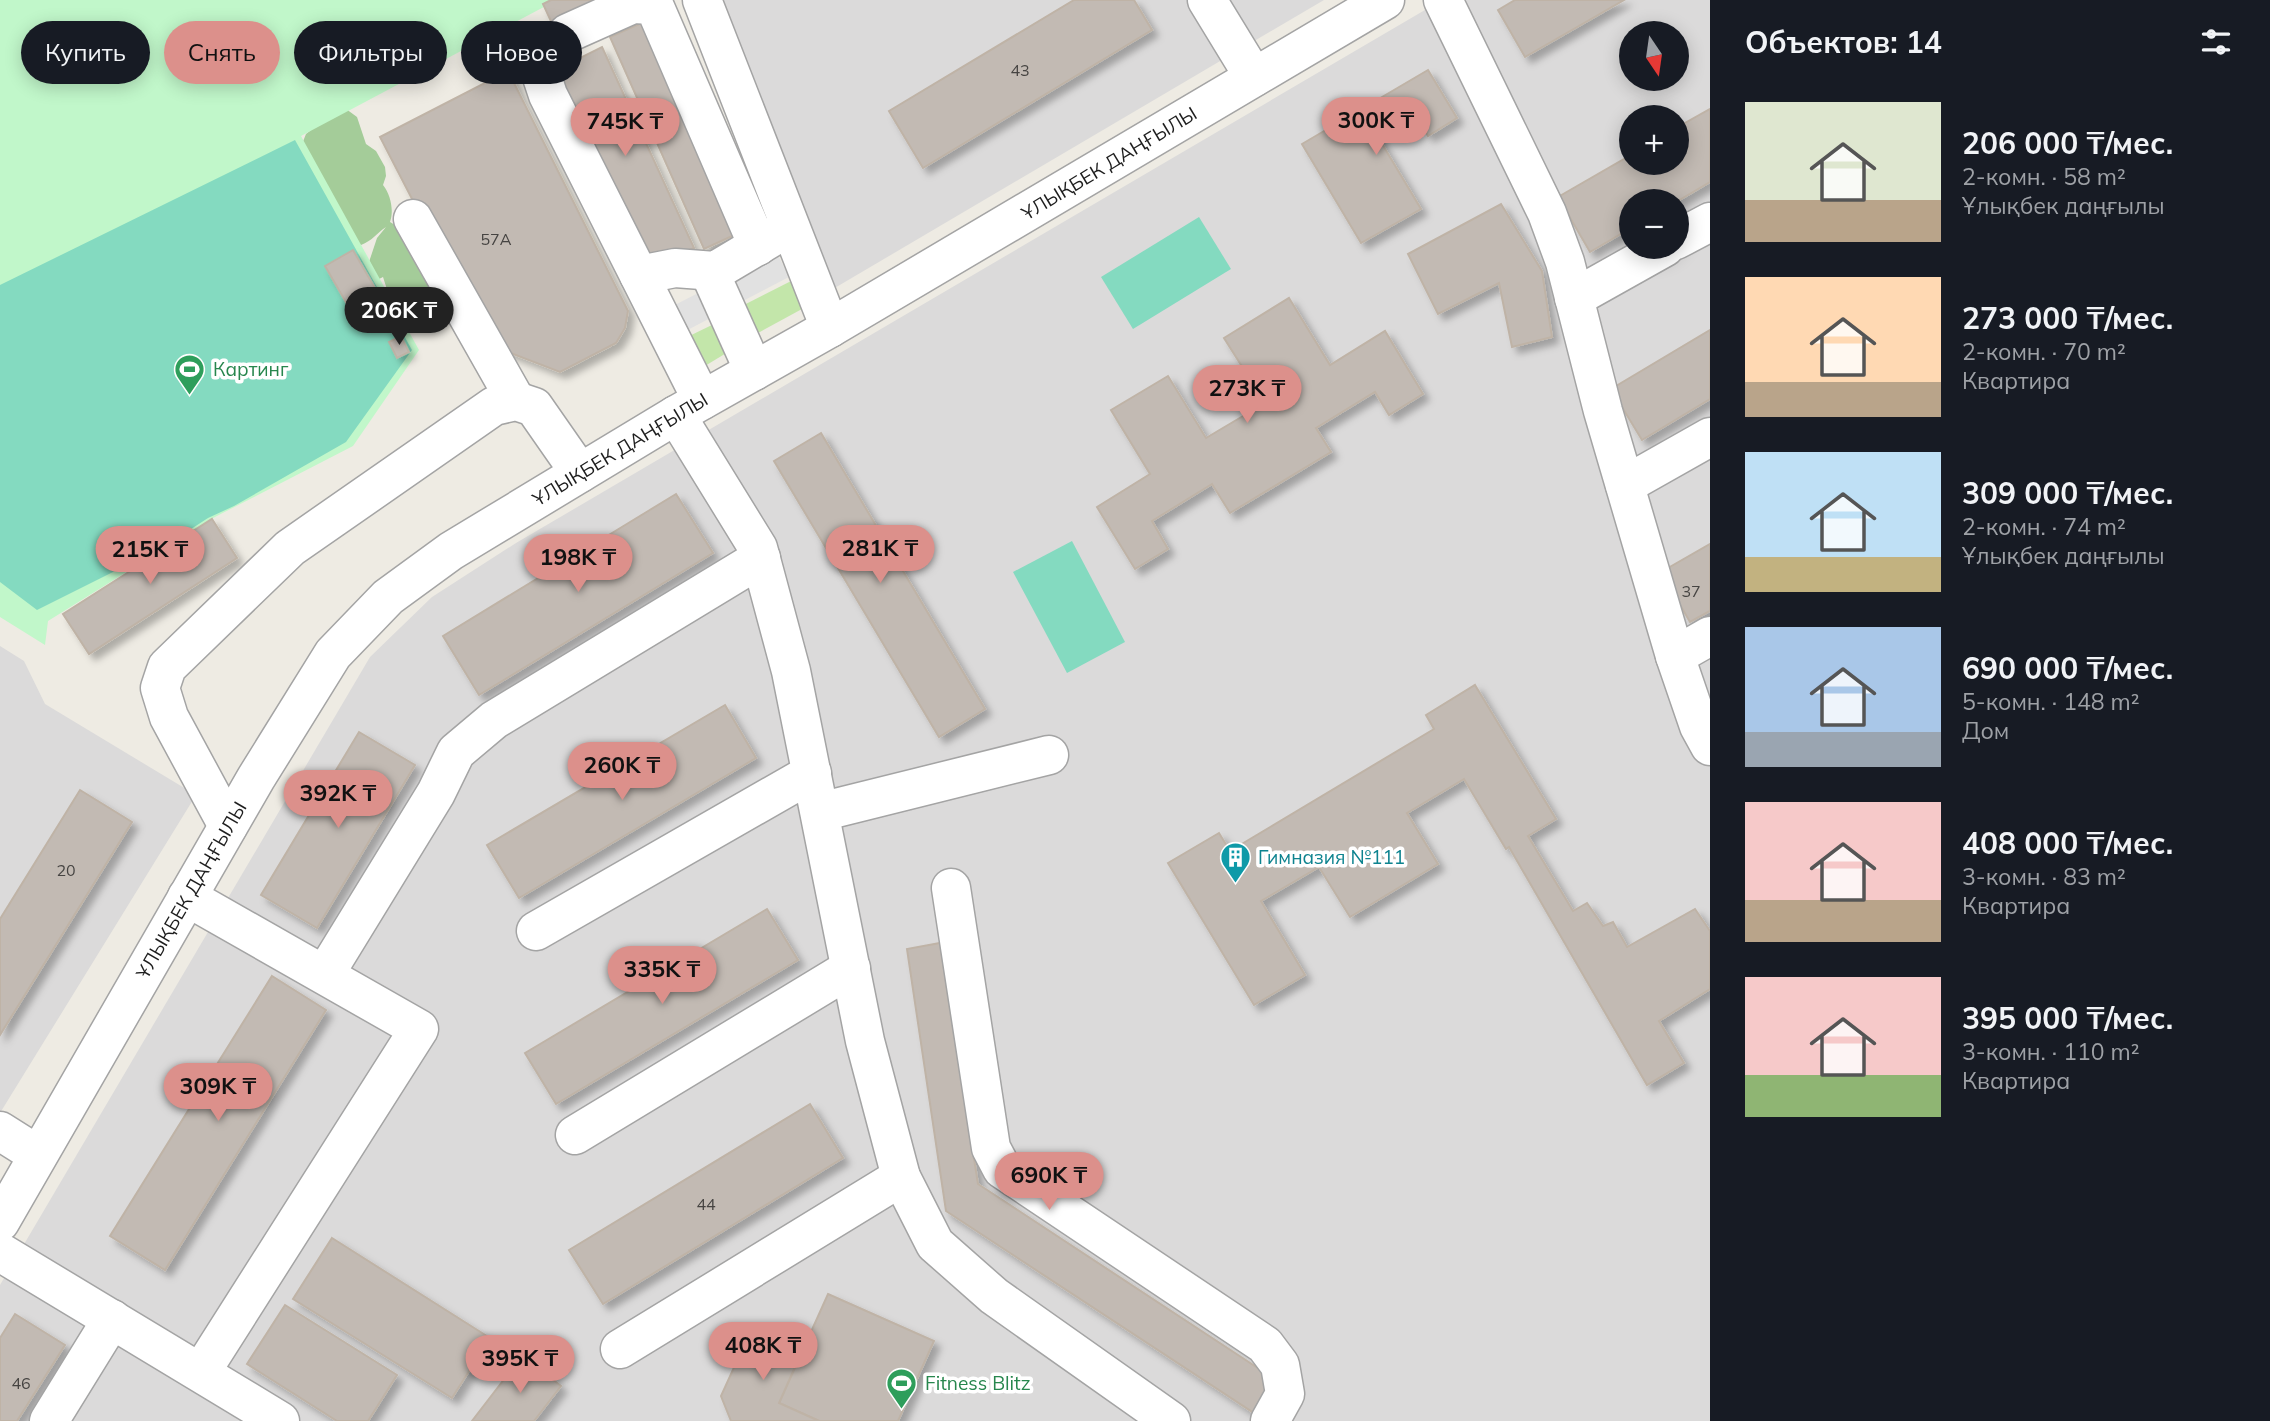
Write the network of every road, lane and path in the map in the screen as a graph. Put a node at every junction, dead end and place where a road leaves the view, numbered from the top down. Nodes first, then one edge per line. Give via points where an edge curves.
1 (702, 0) edge
2 (1207, 0) edge
3 (1385, 0) edge
4 (1443, 0) edge
5 (1254, 77) junction
6 (413, 219) dead end
7 (1710, 222) edge
8 (790, 226) junction
9 (1689, 233) edge
10 (702, 259) junction
11 (1644, 259) edge
12 (1574, 298) junction
13 (830, 328) junction
14 (754, 371) junction
15 (516, 401) junction
16 (689, 407) junction
17 (1710, 437) edge
18 (580, 473) junction
19 (1625, 485) junction
20 (761, 558) junction
21 (1710, 636) edge
22 (1675, 656) junction
23 (1710, 746) edge
24 (1049, 755) dead end
25 (812, 773) junction
26 (820, 812) junction
27 (228, 826) junction
28 (951, 888) dead end
29 (187, 897) junction
30 (536, 931) dead end
31 (851, 968) junction
32 (325, 974) junction
33 (0, 1131) edge
34 (575, 1135) dead end
35 (38, 1155) junction
36 (901, 1177) junction
37 (0, 1222) edge
38 (0, 1252) edge
39 (112, 1319) junction
40 (620, 1349) dead end
41 (201, 1372) junction
42 (50, 1421) edge
43 (280, 1421) edge
44 (1171, 1421) edge
45 (1270, 1421) edge

1 - 8 street
2 - 5 street
3 - 5 street, ҰЛЫҚБЕК ДАҢҒЫЛЫ
4 - 12 street via 1547,213
5 - 13 street, ҰЛЫҚБЕК ДАҢҒЫЛЫ
6 - 15 street
7 - 9 street
8 - 10 street
8 - 13 street
10 - 10 street via 548,95 538,65 568,33 633,4 654,5
10 - 14 street
10 - 16 street
11 - 12 street
12 - 19 street
13 - 14 street, ҰЛЫҚБЕК ДАҢҒЫЛЫ
14 - 16 street, ҰЛЫҚБЕК ДАҢҒЫЛЫ
15 - 18 street via 534,407
15 - 27 street via 494,405 290,548 167,667 160,688 169,716
16 - 18 street, ҰЛЫҚБЕК ДАҢҒЫЛЫ
16 - 20 street
17 - 19 street
18 - 27 street, ҰЛЫҚБЕК ДАҢҒЫЛЫ via 452,551 387,597 333,654
19 - 22 street
20 - 25 street
20 - 32 street via 494,720 456,752 436,793
21 - 22 street
22 - 23 street
24 - 26 street
25 - 26 street
25 - 30 street
26 - 31 street
27 - 29 street, ҰЛЫҚБЕК ДАҢҒЫЛЫ
28 - 45 street via 991,1148 1002,1169 1265,1345 1280,1365 1285,1394
29 - 32 street
29 - 35 street, ҰЛЫҚБЕК ДАҢҒЫЛЫ
31 - 34 street
31 - 36 street
32 - 41 street via 419,1029
33 - 35 street
35 - 37 street, ҰЛЫҚБЕК ДАҢҒЫЛЫ
36 - 40 street
36 - 44 street via 935,1244 994,1296
38 - 39 street
39 - 41 street
39 - 42 street
41 - 43 street

